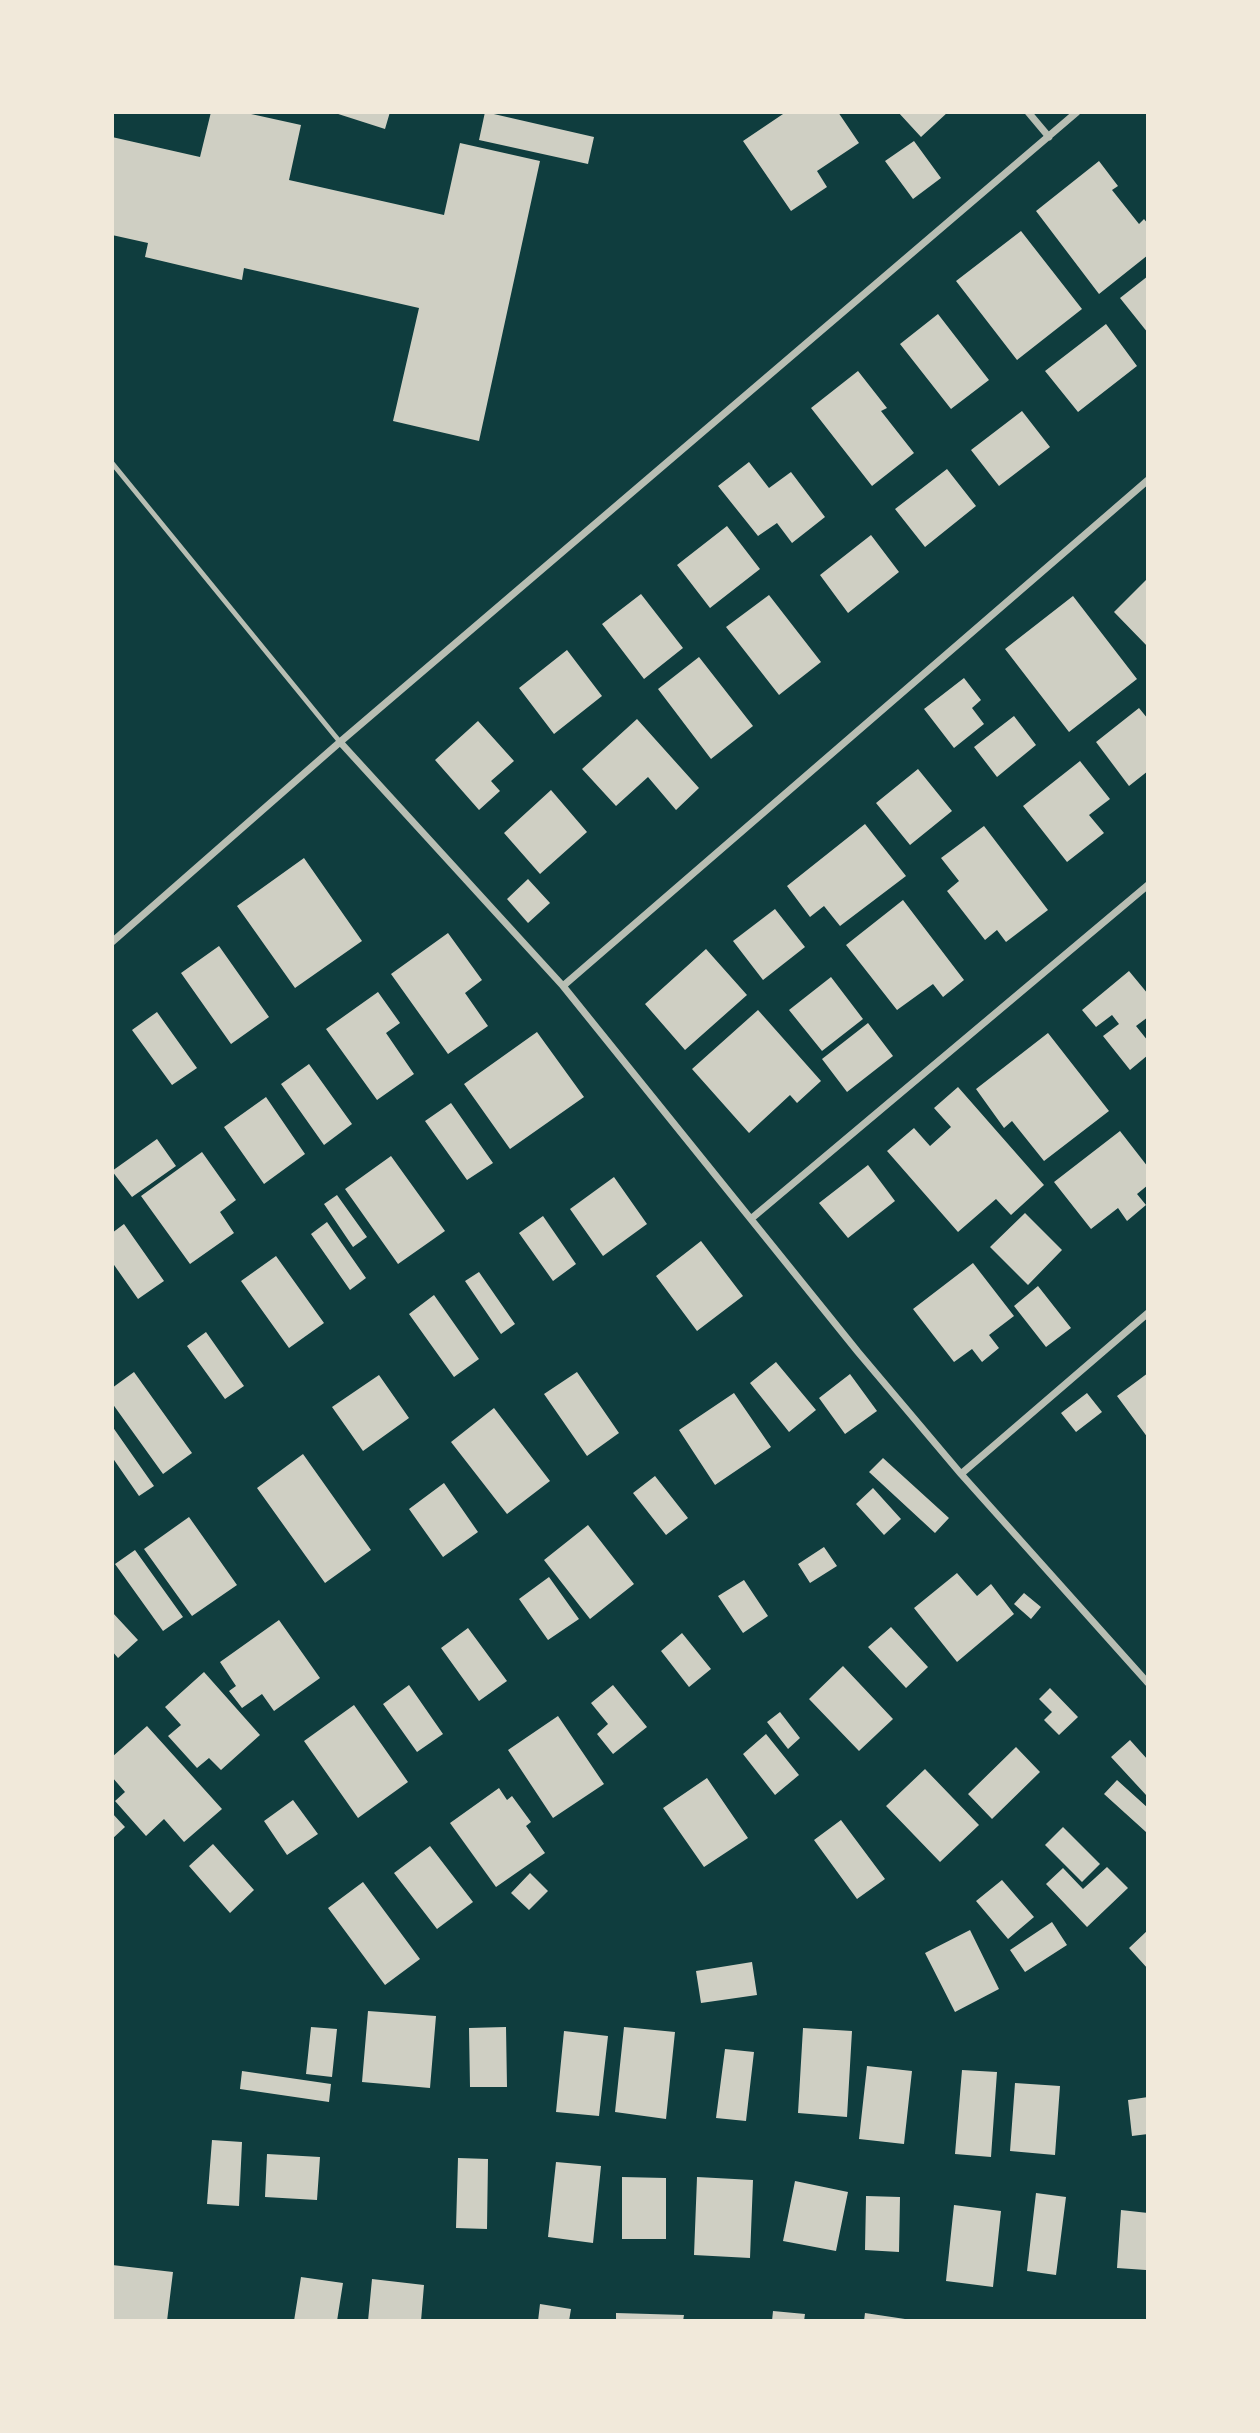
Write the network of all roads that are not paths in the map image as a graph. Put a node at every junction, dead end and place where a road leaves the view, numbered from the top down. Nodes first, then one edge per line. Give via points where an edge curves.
1 (1028, 112) edge
2 (1077, 112) edge
3 (1049, 137) junction
4 (112, 463) edge
5 (1148, 480) edge
6 (340, 742) junction
7 (1148, 885) edge
8 (112, 942) edge
9 (563, 986) junction
10 (752, 1219) junction
11 (1148, 1313) edge
12 (961, 1474) junction
13 (1148, 1683) edge

1 - 3 street
2 - 3 street
3 - 6 street
4 - 6 lane
5 - 9 street
6 - 8 street
6 - 9 street
7 - 10 street
9 - 10 street
10 - 12 street
11 - 12 street
12 - 13 street

